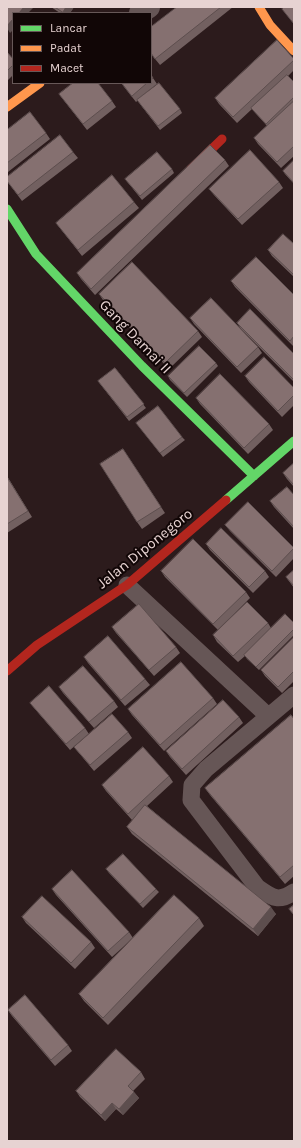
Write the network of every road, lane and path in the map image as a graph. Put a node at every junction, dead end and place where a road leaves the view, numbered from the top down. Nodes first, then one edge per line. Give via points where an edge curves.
1 (259, 7) edge
2 (294, 51) edge
3 (39, 84) edge
4 (7, 107) edge
5 (222, 140) dead end
6 (182, 178) edge
7 (7, 209) edge
8 (294, 441) edge
9 (254, 476) junction
10 (127, 584) junction
11 (7, 670) edge
12 (294, 695) edge
13 (268, 716) junction
14 (294, 892) edge

1 - 2 street via 270,25
3 - 4 street
5 - 6 street
7 - 9 street, Gang Damai II via 36,254 71,286 142,366
8 - 9 street, Jalan Diponegoro
9 - 10 street, Jalan Diponegoro
10 - 11 street, Jalan Diponegoro via 37,645
10 - 13 lane
12 - 13 lane
13 - 14 lane via 206,769 192,785 192,800 257,887 272,897 284,898

